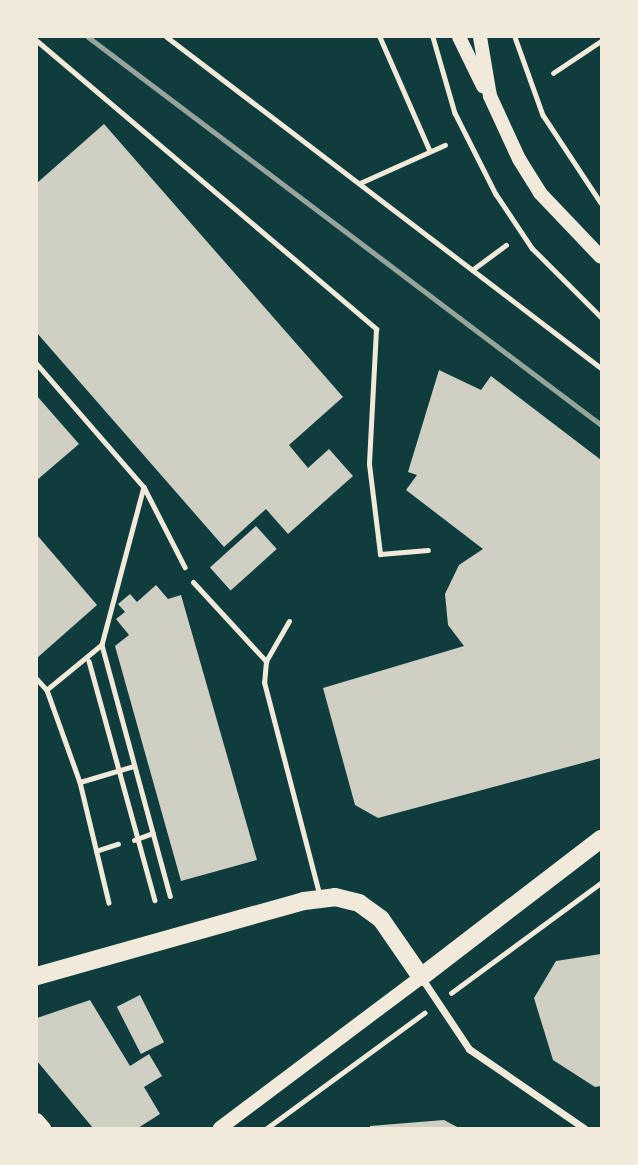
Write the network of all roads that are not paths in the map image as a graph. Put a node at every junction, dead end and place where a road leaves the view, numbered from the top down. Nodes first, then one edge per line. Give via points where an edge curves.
1 (459, 37) edge
2 (480, 37) edge
3 (37, 41) edge
4 (490, 96) junction
5 (601, 257) edge
6 (428, 550) dead end
7 (193, 582) road end
8 (289, 621) dead end
9 (266, 661) junction
10 (601, 839) edge
11 (320, 897) junction
12 (37, 976) edge
13 (421, 977) junction
14 (37, 1120) edge
15 (44, 1128) edge
16 (220, 1128) edge
17 (584, 1128) edge

1 - 4 main road
2 - 4 main road
3 - 6 lane via 376,329 369,464 380,554
4 - 5 main road via 540,194
7 - 9 lane
8 - 9 lane
9 - 11 lane via 264,682
10 - 13 main road
11 - 12 main road
11 - 13 main road via 359,903 381,919
13 - 16 main road
13 - 17 street via 469,1049
14 - 15 main road

